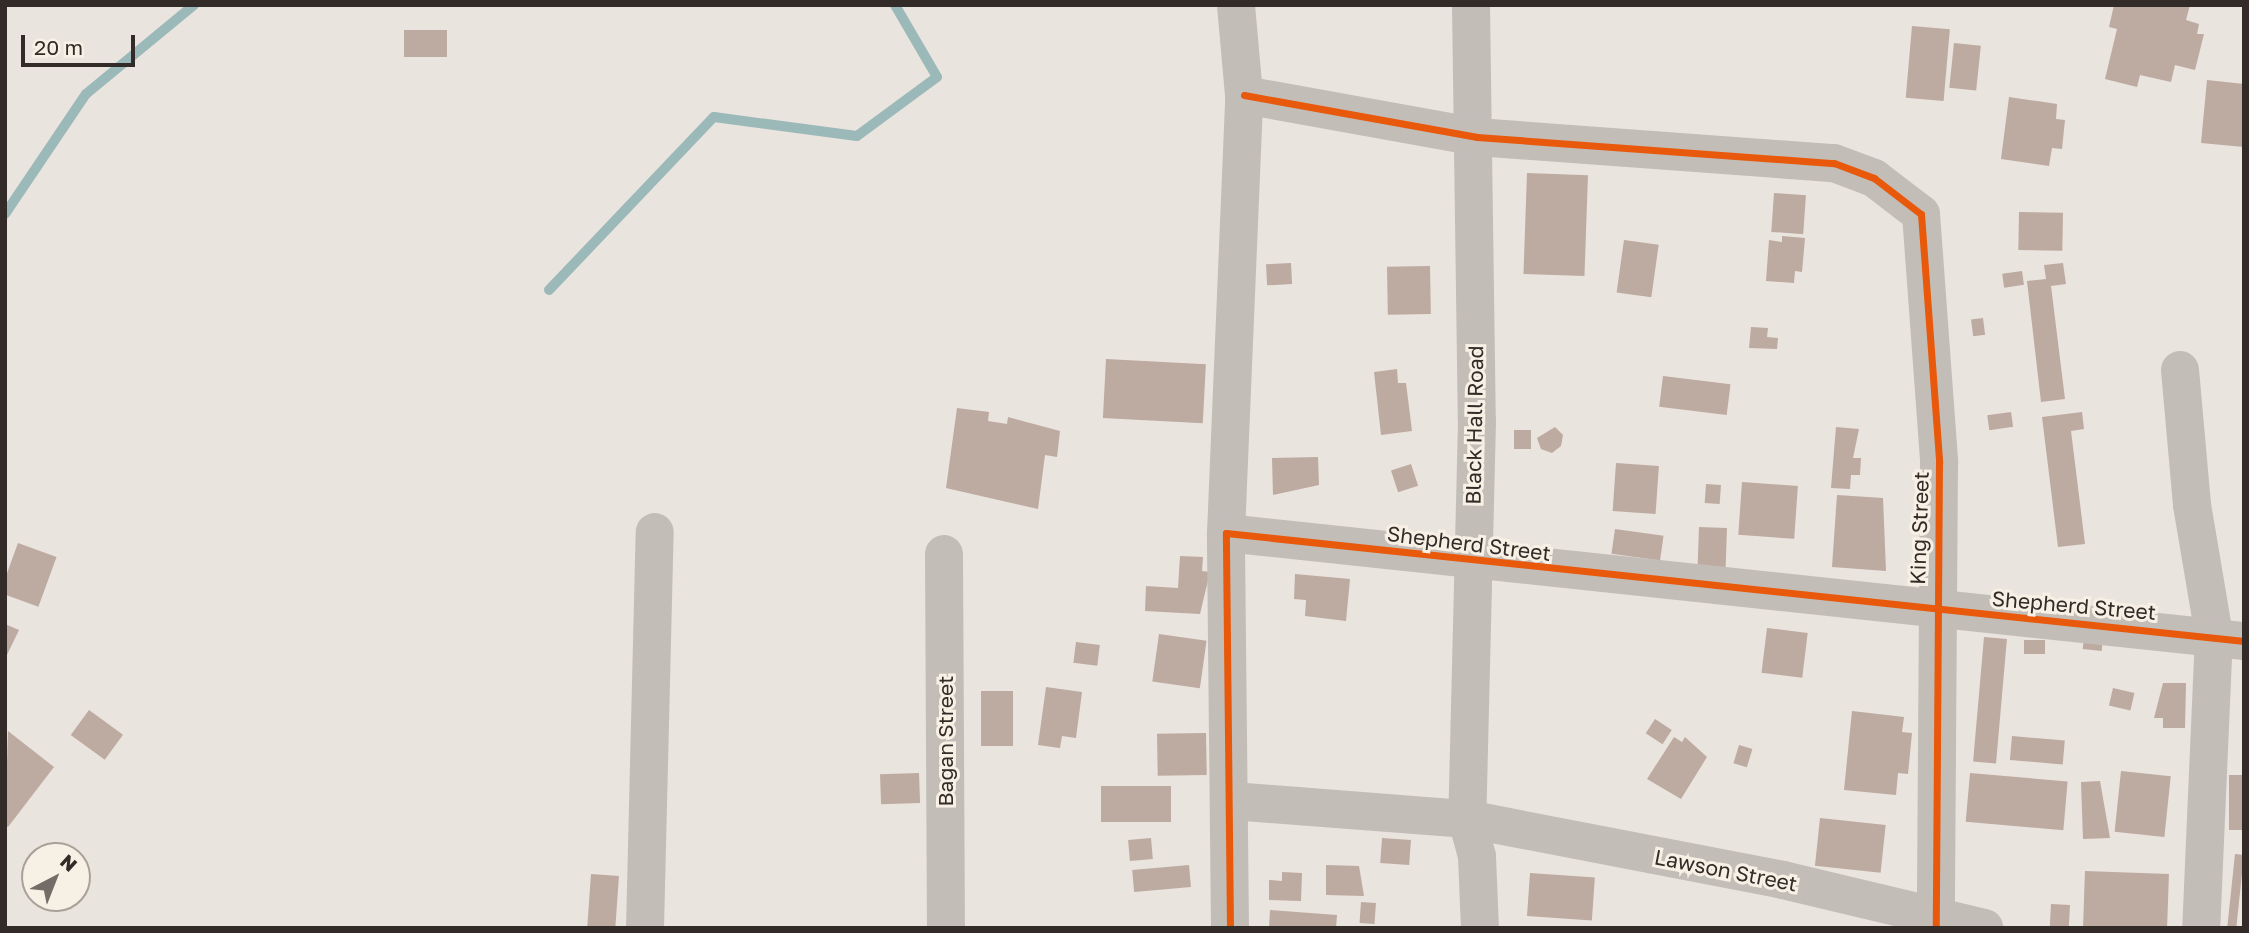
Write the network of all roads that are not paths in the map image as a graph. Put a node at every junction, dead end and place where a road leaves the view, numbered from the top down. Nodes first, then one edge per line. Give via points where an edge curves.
1 (1236, 5) edge
2 (1471, 5) edge
3 (1244, 95) junction
4 (1477, 137) junction
5 (2180, 370) dead end
6 (655, 533) dead end
7 (1227, 550) junction
8 (944, 554) dead end
9 (1470, 561) junction
10 (1934, 612) junction
11 (2229, 638) edge
12 (1232, 801) junction
13 (1467, 818) junction
14 (1935, 923) edge
15 (645, 928) edge
16 (946, 928) edge
17 (1230, 928) edge
18 (1480, 928) edge
19 (1983, 928) edge
20 (2201, 928) edge

1 - 3 street
2 - 4 street, Black Hall Road
3 - 4 street
3 - 7 street
4 - 9 street, Black Hall Road via 1477,421
4 - 10 street, King Street via 1834,163 1874,178 1921,214 1939,462
5 - 11 street via 2192,505
6 - 15 street
7 - 9 street, Shepherd Street
7 - 12 street
8 - 16 street, Bagan Street
9 - 10 street, Shepherd Street
9 - 13 street, Black Hall Road
10 - 11 street, Shepherd Street
10 - 14 street, King Street
11 - 20 street
12 - 13 street, Lawson Street
12 - 17 street
13 - 14 street, Lawson Street via 1783,880
13 - 18 street, Black Hall Road via 1478,857
14 - 19 street, Lawson Street

